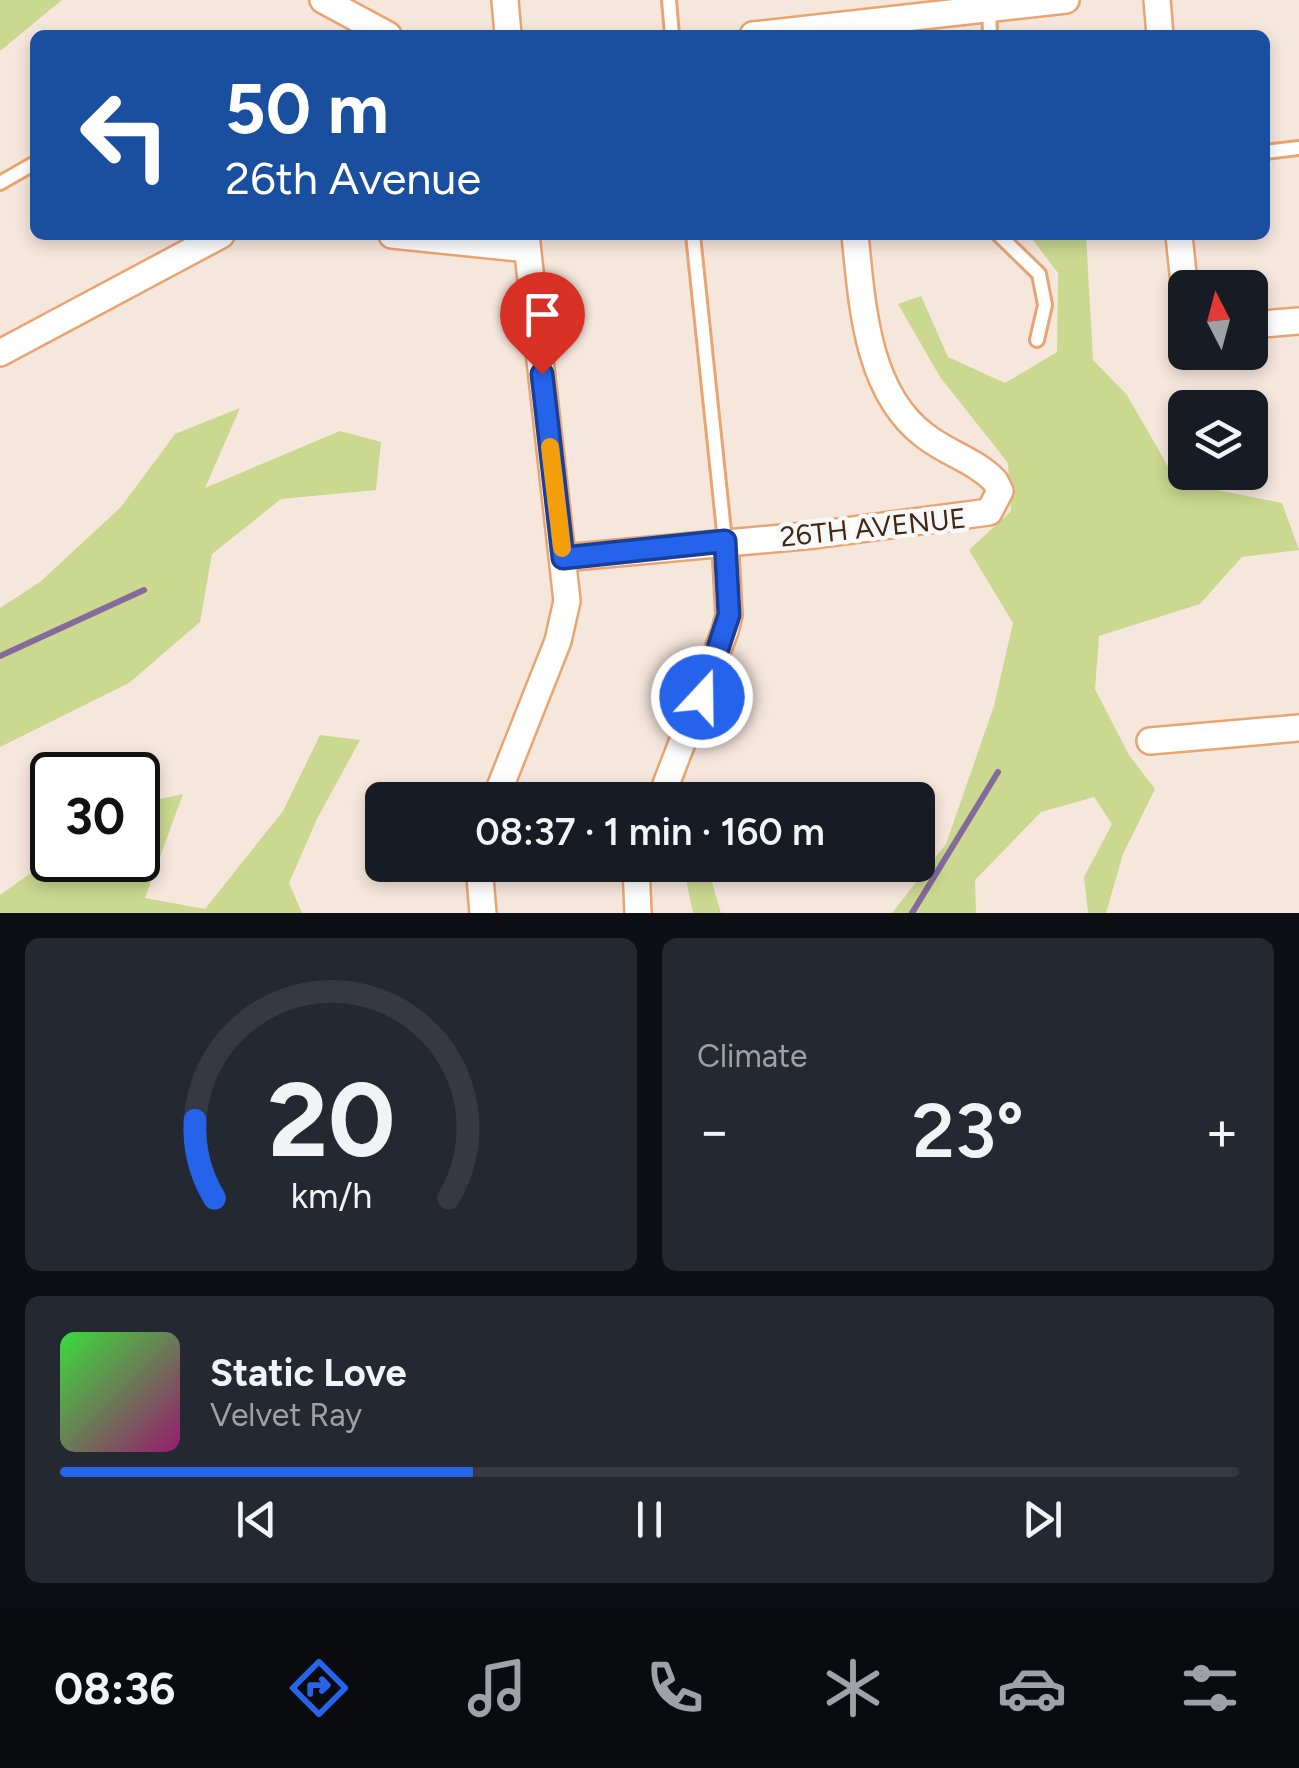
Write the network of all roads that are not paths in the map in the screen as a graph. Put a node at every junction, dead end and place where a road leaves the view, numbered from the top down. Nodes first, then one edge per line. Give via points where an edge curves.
1 (322, 0) edge
2 (506, 0) edge
3 (669, 0) edge
4 (1066, 0) edge
5 (1157, 0) edge
6 (988, 4) edge
7 (831, 20) edge
8 (379, 30) edge
9 (508, 30) edge
10 (672, 30) edge
11 (779, 30) edge
12 (990, 30) edge
13 (1160, 30) edge
14 (1299, 148) edge
15 (1270, 151) edge
16 (30, 166) edge
17 (0, 183) edge
18 (212, 240) edge
19 (488, 240) edge
20 (694, 240) edge
21 (856, 240) edge
22 (1004, 240) edge
23 (1179, 240) edge
24 (527, 242) edge
25 (1182, 270) edge
26 (1299, 320) edge
27 (1268, 323) edge
28 (1037, 340) dead end
29 (0, 354) edge
30 (725, 541) junction
31 (563, 558) junction
32 (1299, 728) edge
33 (1150, 741) dead end
34 (501, 782) edge
35 (667, 782) edge
36 (480, 882) edge
37 (637, 882) edge
38 (483, 913) edge
39 (638, 913) edge

1 - 8 street
2 - 9 street
3 - 10 lane
4 - 6 street
5 - 13 street
6 - 7 street
6 - 12 lane
7 - 11 street
14 - 15 lane
16 - 17 lane
18 - 29 street
19 - 24 street
20 - 30 lane
21 - 30 street, 26TH AVENUE via 872,346 892,402 927,438 986,471 1000,490 998,501 974,517
22 - 28 lane via 1039,274 1045,305
23 - 25 street
24 - 31 street
26 - 27 street
30 - 31 street, 26TH AVENUE
30 - 35 street via 726,631
31 - 34 street via 565,620
32 - 33 street
36 - 38 street
37 - 39 street

